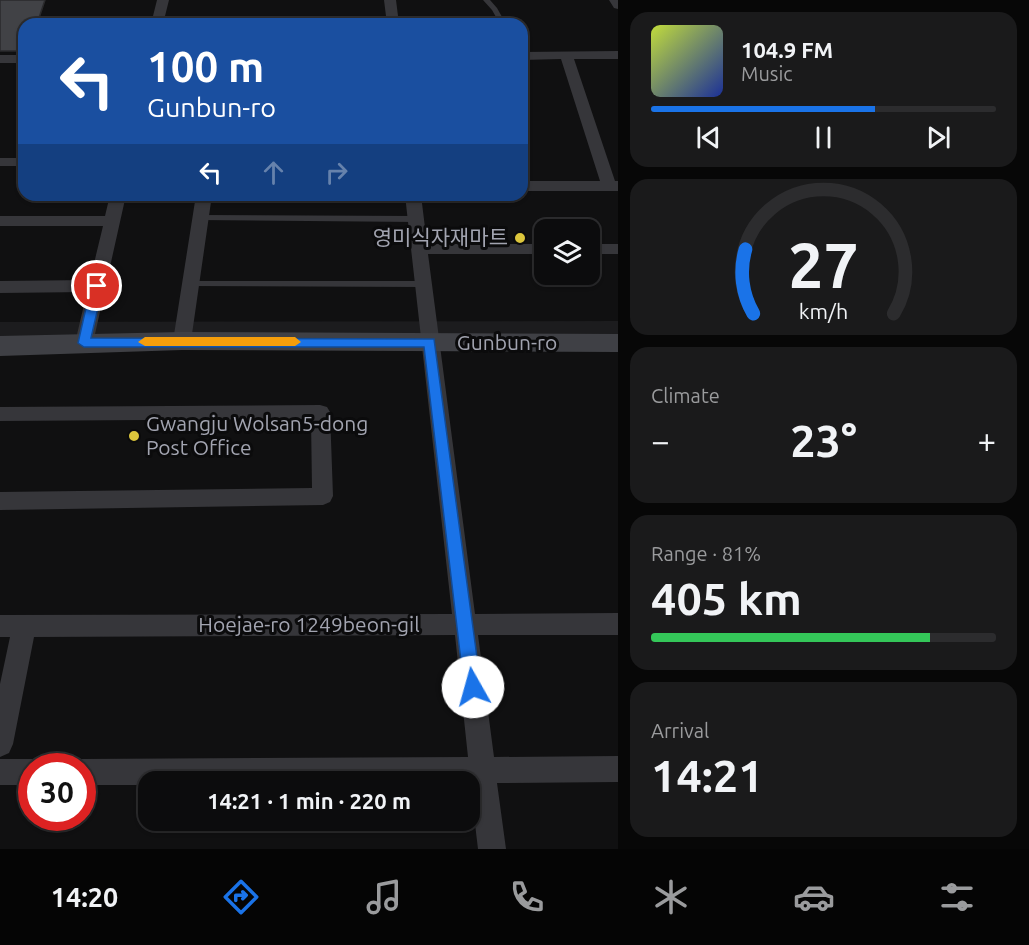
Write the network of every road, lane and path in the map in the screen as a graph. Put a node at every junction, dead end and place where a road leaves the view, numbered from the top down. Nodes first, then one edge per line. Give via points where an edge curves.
1 (163, 0) edge
2 (390, 0) edge
3 (486, 0) edge
4 (615, 0) edge
5 (618, 5) edge
6 (158, 18) edge
7 (392, 18) edge
8 (500, 18) edge
9 (618, 55) edge
10 (528, 56) edge
11 (566, 56) junction
12 (0, 59) edge
13 (18, 59) edge
14 (0, 162) edge
15 (18, 162) edge
16 (528, 186) edge
17 (614, 186) edge
18 (117, 201) edge
19 (203, 201) edge
20 (414, 201) edge
21 (201, 218) junction
22 (416, 219) junction
23 (0, 221) edge
24 (112, 221) junction
25 (419, 249) junction
26 (534, 249) edge
27 (600, 249) edge
28 (618, 249) edge
29 (191, 284) junction
30 (423, 284) junction
31 (97, 286) junction
32 (0, 287) edge
33 (182, 341) junction
34 (430, 342) junction
35 (84, 343) junction
36 (618, 343) edge
37 (0, 346) edge
38 (0, 414) edge
39 (0, 501) edge
40 (465, 624) junction
41 (618, 624) edge
42 (0, 626) edge
43 (24, 626) junction
44 (0, 744) edge
45 (618, 769) edge
46 (483, 770) junction
47 (0, 772) edge
48 (18, 772) edge
49 (96, 772) edge
50 (492, 849) edge

1 - 6 street
2 - 7 street
3 - 8 lane
4 - 5 street
9 - 11 street
10 - 11 street
11 - 17 street
12 - 13 street
14 - 15 street
16 - 17 street
18 - 24 street
19 - 21 street
20 - 22 street
21 - 22 lane
21 - 29 street
22 - 25 street
23 - 24 street
24 - 31 street
25 - 26 street
25 - 30 street
27 - 28 street
29 - 30 lane
29 - 33 street
30 - 34 street
31 - 32 street
31 - 35 street
33 - 34 street, Gunbun-ro
33 - 35 street, Gunbun-ro
34 - 36 street, Gunbun-ro
34 - 40 street
35 - 37 street, Gunbun-ro
38 - 39 street via 320,412 323,496
40 - 41 street, Hoejae-ro 1249beon-gil
40 - 43 street, Hoejae-ro 1249beon-gil
40 - 46 street
42 - 43 street, Hoejae-ro 1249beon-gil
43 - 44 street
45 - 46 street
46 - 49 street
46 - 50 street
47 - 48 street

